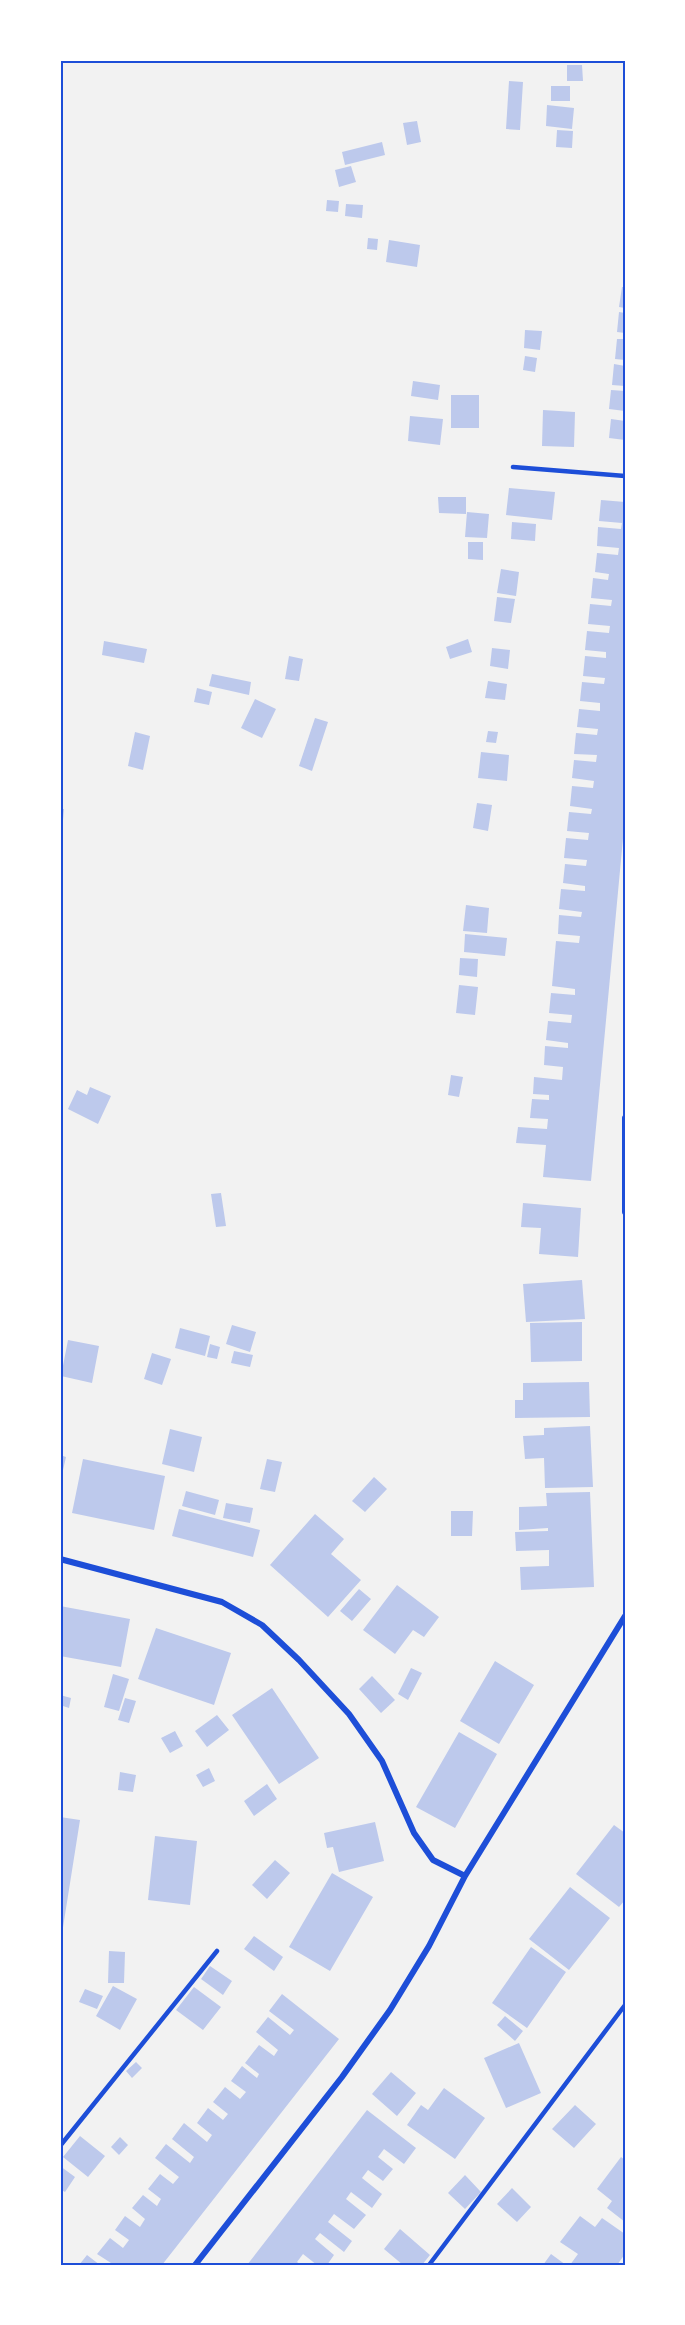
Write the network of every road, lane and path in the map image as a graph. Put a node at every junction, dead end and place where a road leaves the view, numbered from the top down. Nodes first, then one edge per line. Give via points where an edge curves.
1 (513, 467) dead end
2 (625, 476) edge
3 (625, 1118) edge
4 (625, 1212) edge
5 (60, 1559) edge
6 (625, 1616) edge
7 (465, 1876) junction
8 (217, 1951) dead end
9 (625, 2005) edge
10 (60, 2146) edge
11 (195, 2265) edge
12 (429, 2265) edge

1 - 2 lane
3 - 4 street
5 - 7 street via 222,1602 262,1625 349,1714 382,1761 414,1833 433,1860
6 - 7 street
7 - 11 street via 390,2010
8 - 10 lane
9 - 12 lane

